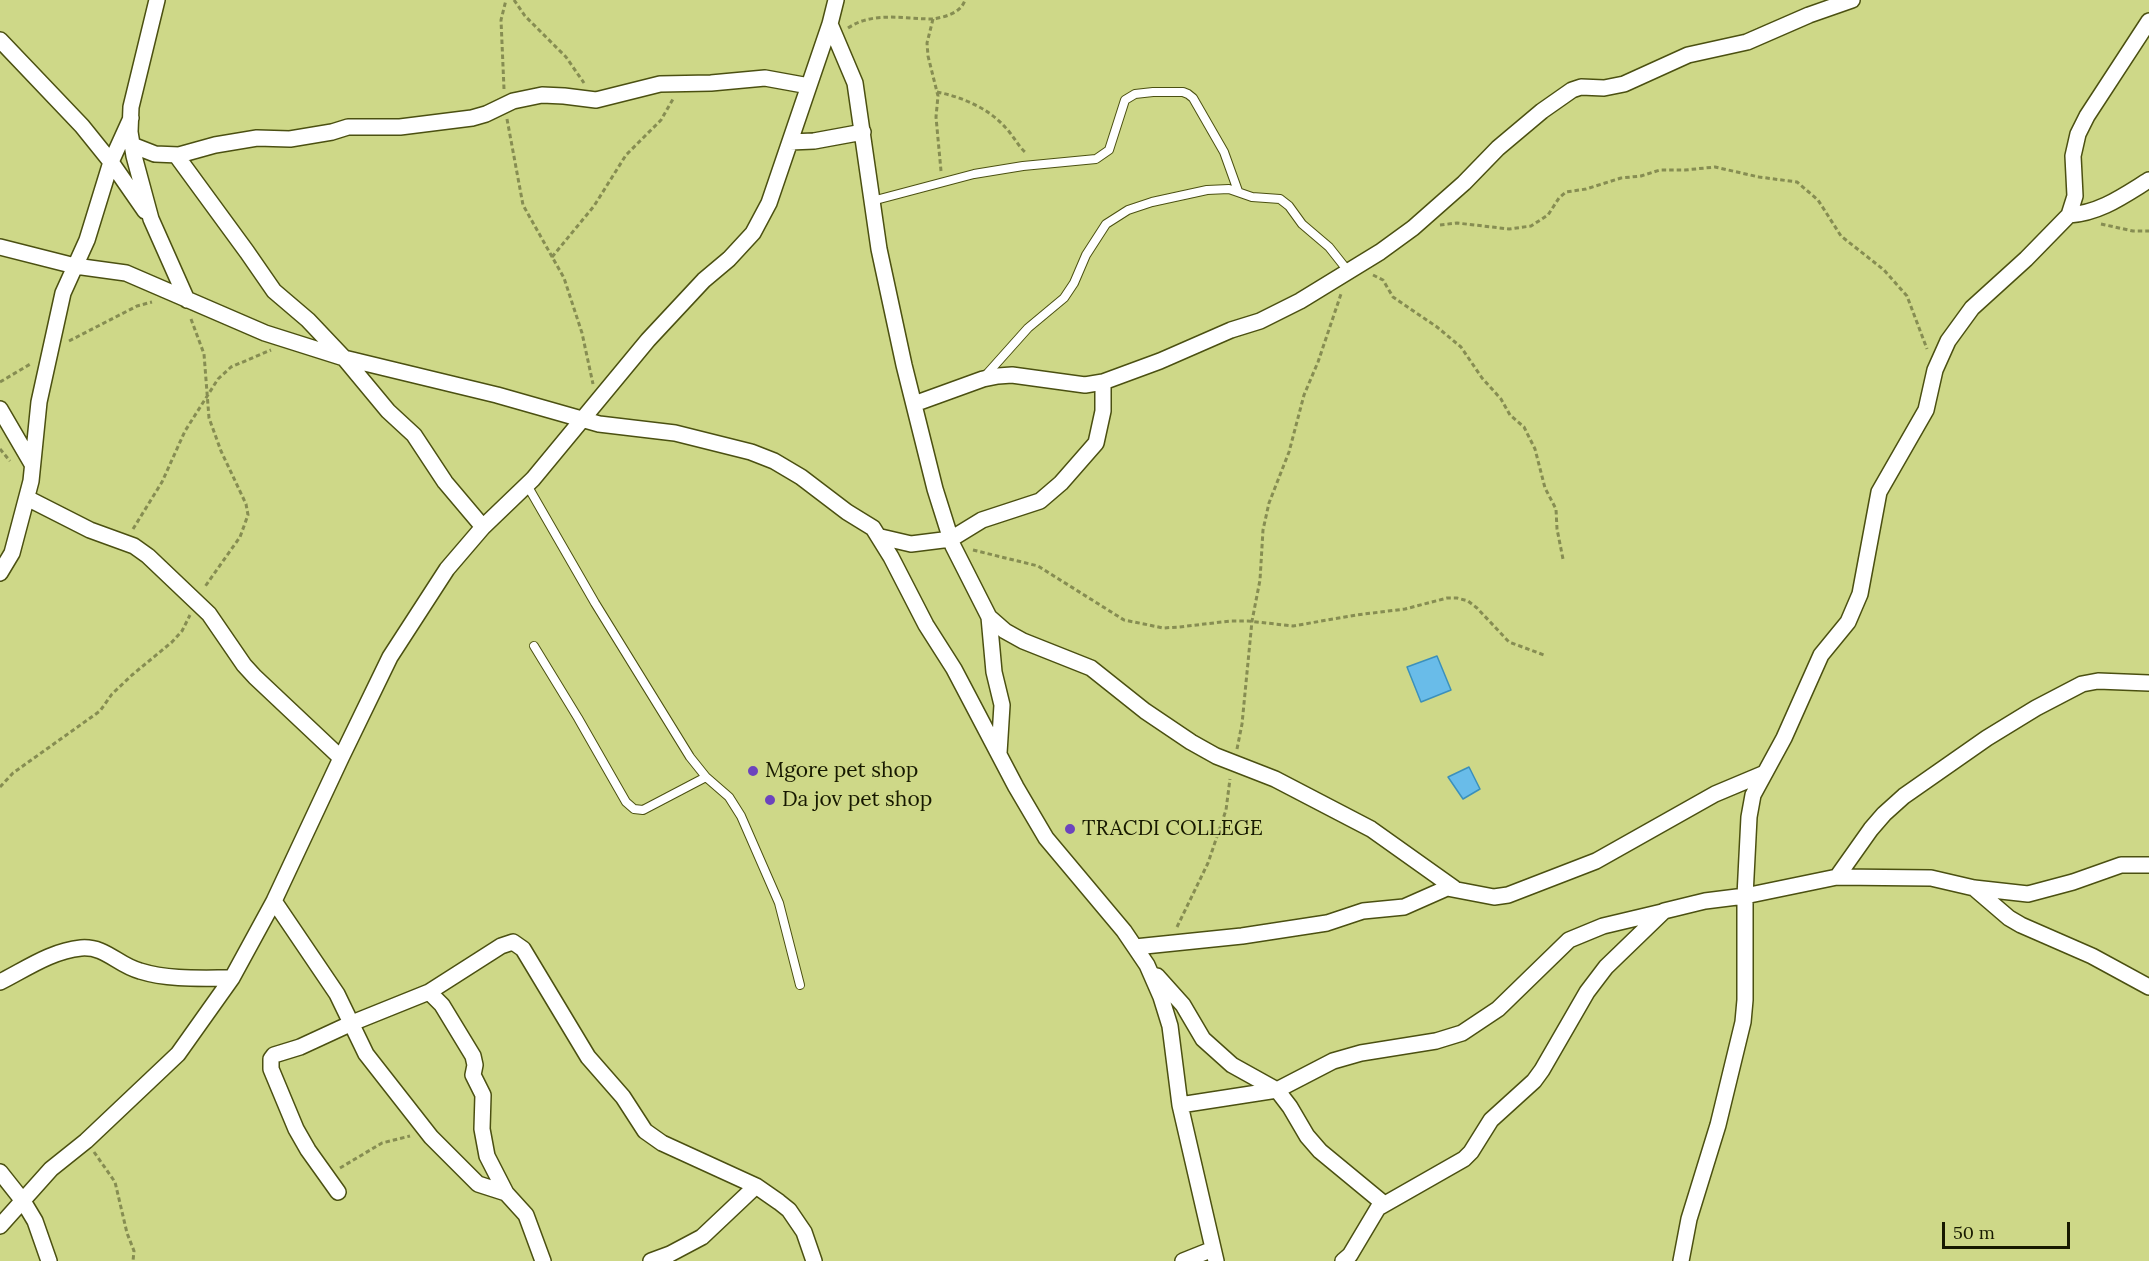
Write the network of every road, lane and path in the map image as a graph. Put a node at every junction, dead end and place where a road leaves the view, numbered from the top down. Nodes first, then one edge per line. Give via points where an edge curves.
1 (157, 0) edge
2 (506, 0) edge
3 (514, 0) edge
4 (836, 0) edge
5 (965, 0) edge
6 (1852, 0) edge
7 (933, 19) junction
8 (2149, 21) edge
9 (833, 31) junction
10 (0, 40) edge
11 (689, 83) junction
12 (808, 86) junction
13 (937, 92) junction
14 (596, 100) junction
15 (506, 104) junction
16 (130, 118) junction
17 (863, 132) junction
18 (790, 142) junction
19 (132, 146) junction
20 (176, 155) junction
21 (111, 162) junction
22 (1044, 163) junction
23 (2149, 180) edge
24 (942, 183) junction
25 (1238, 191) junction
26 (872, 201) junction
27 (2075, 215) junction
28 (151, 219) junction
29 (1413, 228) junction
30 (2149, 231) edge
31 (0, 247) edge
32 (552, 257) junction
33 (75, 266) junction
34 (1349, 271) junction
35 (188, 300) junction
36 (159, 301) dead end
37 (288, 340) junction
38 (49, 352) junction
39 (344, 358) junction
40 (1938, 362) junction
41 (983, 379) junction
42 (1102, 381) junction
43 (0, 382) edge
44 (207, 397) junction
45 (596, 404) junction
46 (914, 404) junction
47 (0, 409) edge
48 (583, 419) junction
49 (32, 465) junction
50 (527, 485) junction
51 (27, 498) junction
52 (483, 527) junction
53 (880, 537) junction
54 (123, 542) junction
55 (952, 542) junction
56 (1563, 559) dead end
57 (0, 573) edge
58 (196, 603) junction
59 (989, 617) junction
60 (1252, 621) junction
61 (534, 646) dead end
62 (1544, 655) dead end
63 (2149, 683) edge
64 (999, 753) junction
65 (340, 758) junction
66 (1234, 762) junction
67 (1765, 773) junction
68 (706, 777) junction
69 (0, 787) edge
70 (2149, 865) edge
71 (1837, 877) junction
72 (1454, 888) junction
73 (1974, 888) junction
74 (1745, 896) junction
75 (274, 901) junction
76 (1664, 911) junction
77 (1167, 944) junction
78 (1135, 947) junction
79 (1147, 965) junction
80 (232, 978) junction
81 (0, 982) edge
82 (800, 985) dead end
83 (2149, 987) edge
84 (429, 992) junction
85 (352, 1023) junction
86 (1276, 1090) junction
87 (1180, 1105) junction
88 (431, 1137) junction
89 (86, 1141) junction
90 (0, 1172) edge
91 (326, 1176) junction
92 (756, 1186) junction
93 (338, 1192) dead end
94 (506, 1193) junction
95 (23, 1201) junction
96 (1383, 1203) junction
97 (0, 1226) edge
98 (1215, 1255) edge
99 (49, 1261) edge
100 (133, 1261) edge
101 (543, 1261) edge
102 (651, 1261) edge
103 (814, 1261) edge
104 (1183, 1261) edge
105 (1343, 1261) edge
106 (1682, 1261) edge

1 - 16 street
2 - 15 path via 501,20
3 - 14 path via 566,57
4 - 9 street
5 - 7 path via 960,10
6 - 29 street via 1747,42 1688,55 1624,84 1576,88 1498,148
7 - 9 path via 867,18
7 - 13 path via 927,42
8 - 27 street via 2078,134 2073,156
9 - 12 street
9 - 17 street via 855,83
10 - 21 street
11 - 12 street via 765,78
11 - 14 street via 644,87
11 - 32 path via 669,104 661,120 626,155 594,206
12 - 18 street
13 - 22 path via 962,99 992,115 1025,153
13 - 24 path
14 - 15 street via 542,95
15 - 20 street via 472,118 400,127 346,127 290,139 257,138
15 - 32 path via 523,205
16 - 19 street
16 - 21 street
17 - 18 street
17 - 26 street
18 - 45 street via 769,203 753,233 648,340
19 - 20 street via 155,154
19 - 28 street
20 - 39 street via 274,291
21 - 28 street
21 - 33 street
22 - 24 lane
22 - 25 lane via 1104,155 1129,96 1184,92 1193,98 1224,152
23 - 27 street via 2098,209
24 - 26 lane
25 - 34 lane via 1283,201
25 - 41 lane via 1207,190 1152,202 1111,220 1086,255 1064,298 1028,328
26 - 46 street
27 - 30 path via 2119,229
27 - 40 street via 1972,308
28 - 35 street
29 - 34 street
29 - 40 path via 1457,223 1509,229 1531,226 1548,215 1566,192 1660,170 1715,167 1797,182 1818,200 1841,236 1897,282 1914,310 1926,348
31 - 33 street
32 - 45 path via 564,278 582,333
33 - 35 street via 126,273
33 - 38 street via 63,293
34 - 42 street via 1260,321
34 - 56 path via 1380,278 1393,297 1461,347 1510,415 1524,428 1556,509
34 - 60 path via 1269,503
35 - 37 street
35 - 44 path via 204,354
36 - 38 path via 137,306
37 - 39 street
37 - 44 path via 227,370
38 - 43 path
38 - 49 street
39 - 48 street
39 - 52 street via 414,435 445,482
40 - 67 street via 1926,410 1879,492 1856,608 1821,655
41 - 42 street via 1012,375 1085,384
41 - 46 street
42 - 55 street via 1103,411 1096,442 1061,483 1040,501 982,520
44 - 54 path via 185,431 148,506
44 - 58 path via 209,418 248,515 240,537
45 - 48 street
46 - 55 street
47 - 49 street
48 - 50 street
48 - 53 street via 715,442 762,456 801,477
49 - 51 street
50 - 52 street
50 - 68 lane via 676,736
51 - 54 street
51 - 57 street via 12,553
52 - 65 street via 447,569 390,657
53 - 55 street via 911,544
53 - 64 street
54 - 58 street via 148,556
55 - 59 street
55 - 60 path via 1038,566 1124,620 1163,628
58 - 65 street via 209,614 255,677
58 - 69 path via 177,637 112,694 100,711 12,773
59 - 64 street via 994,672 1002,705
59 - 66 street via 1023,641 1091,668 1174,731
60 - 62 path via 1293,626 1457,598 1477,608 1509,642
60 - 66 path via 1242,724
61 - 68 lane via 626,802 634,809 643,810
63 - 71 street via 2082,684 2007,726 1904,796 1884,814
64 - 78 street via 1046,838
65 - 75 street
66 - 72 street via 1371,829
66 - 77 path via 1226,810 1208,863
67 - 72 street via 1714,794 1596,861 1525,890 1494,897
67 - 74 street via 1753,795 1749,817
68 - 82 lane via 729,797 741,816 779,903
70 - 73 street via 2121,865 2028,894
71 - 73 street via 1931,878
71 - 74 street
72 - 77 street via 1439,890 1404,907 1363,911 1327,923
73 - 83 street via 2021,925 2092,956
74 - 76 street
74 - 106 street via 1743,1022 1689,1220
75 - 80 street
75 - 85 street
76 - 86 street via 1603,926 1569,940 1498,1009 1462,1033 1333,1061
76 - 96 street via 1606,967 1534,1081 1491,1120 1471,1152 1455,1165
77 - 78 street
78 - 79 street
79 - 86 street via 1183,1005 1203,1039 1232,1065
79 - 87 street via 1170,1026
80 - 81 street via 143,972 126,967 98,948 81,948 57,953
80 - 89 street via 178,1054
84 - 85 street
84 - 92 street via 513,942 523,949 588,1058 645,1131 662,1143
84 - 94 street via 442,1005 473,1056 473,1075 483,1095 483,1143
85 - 88 street via 366,1054
85 - 91 street via 271,1059 271,1069 296,1129
86 - 87 street
86 - 96 street via 1320,1150
87 - 98 street
88 - 91 path via 409,1136 382,1143
88 - 94 street via 478,1184
89 - 95 street via 51,1169
89 - 100 path via 115,1182 133,1245
90 - 95 street
91 - 93 street
92 - 102 street via 702,1237
92 - 103 street via 797,1221
94 - 101 street via 526,1215
95 - 97 street
95 - 99 street via 35,1221
96 - 105 street
98 - 104 street

